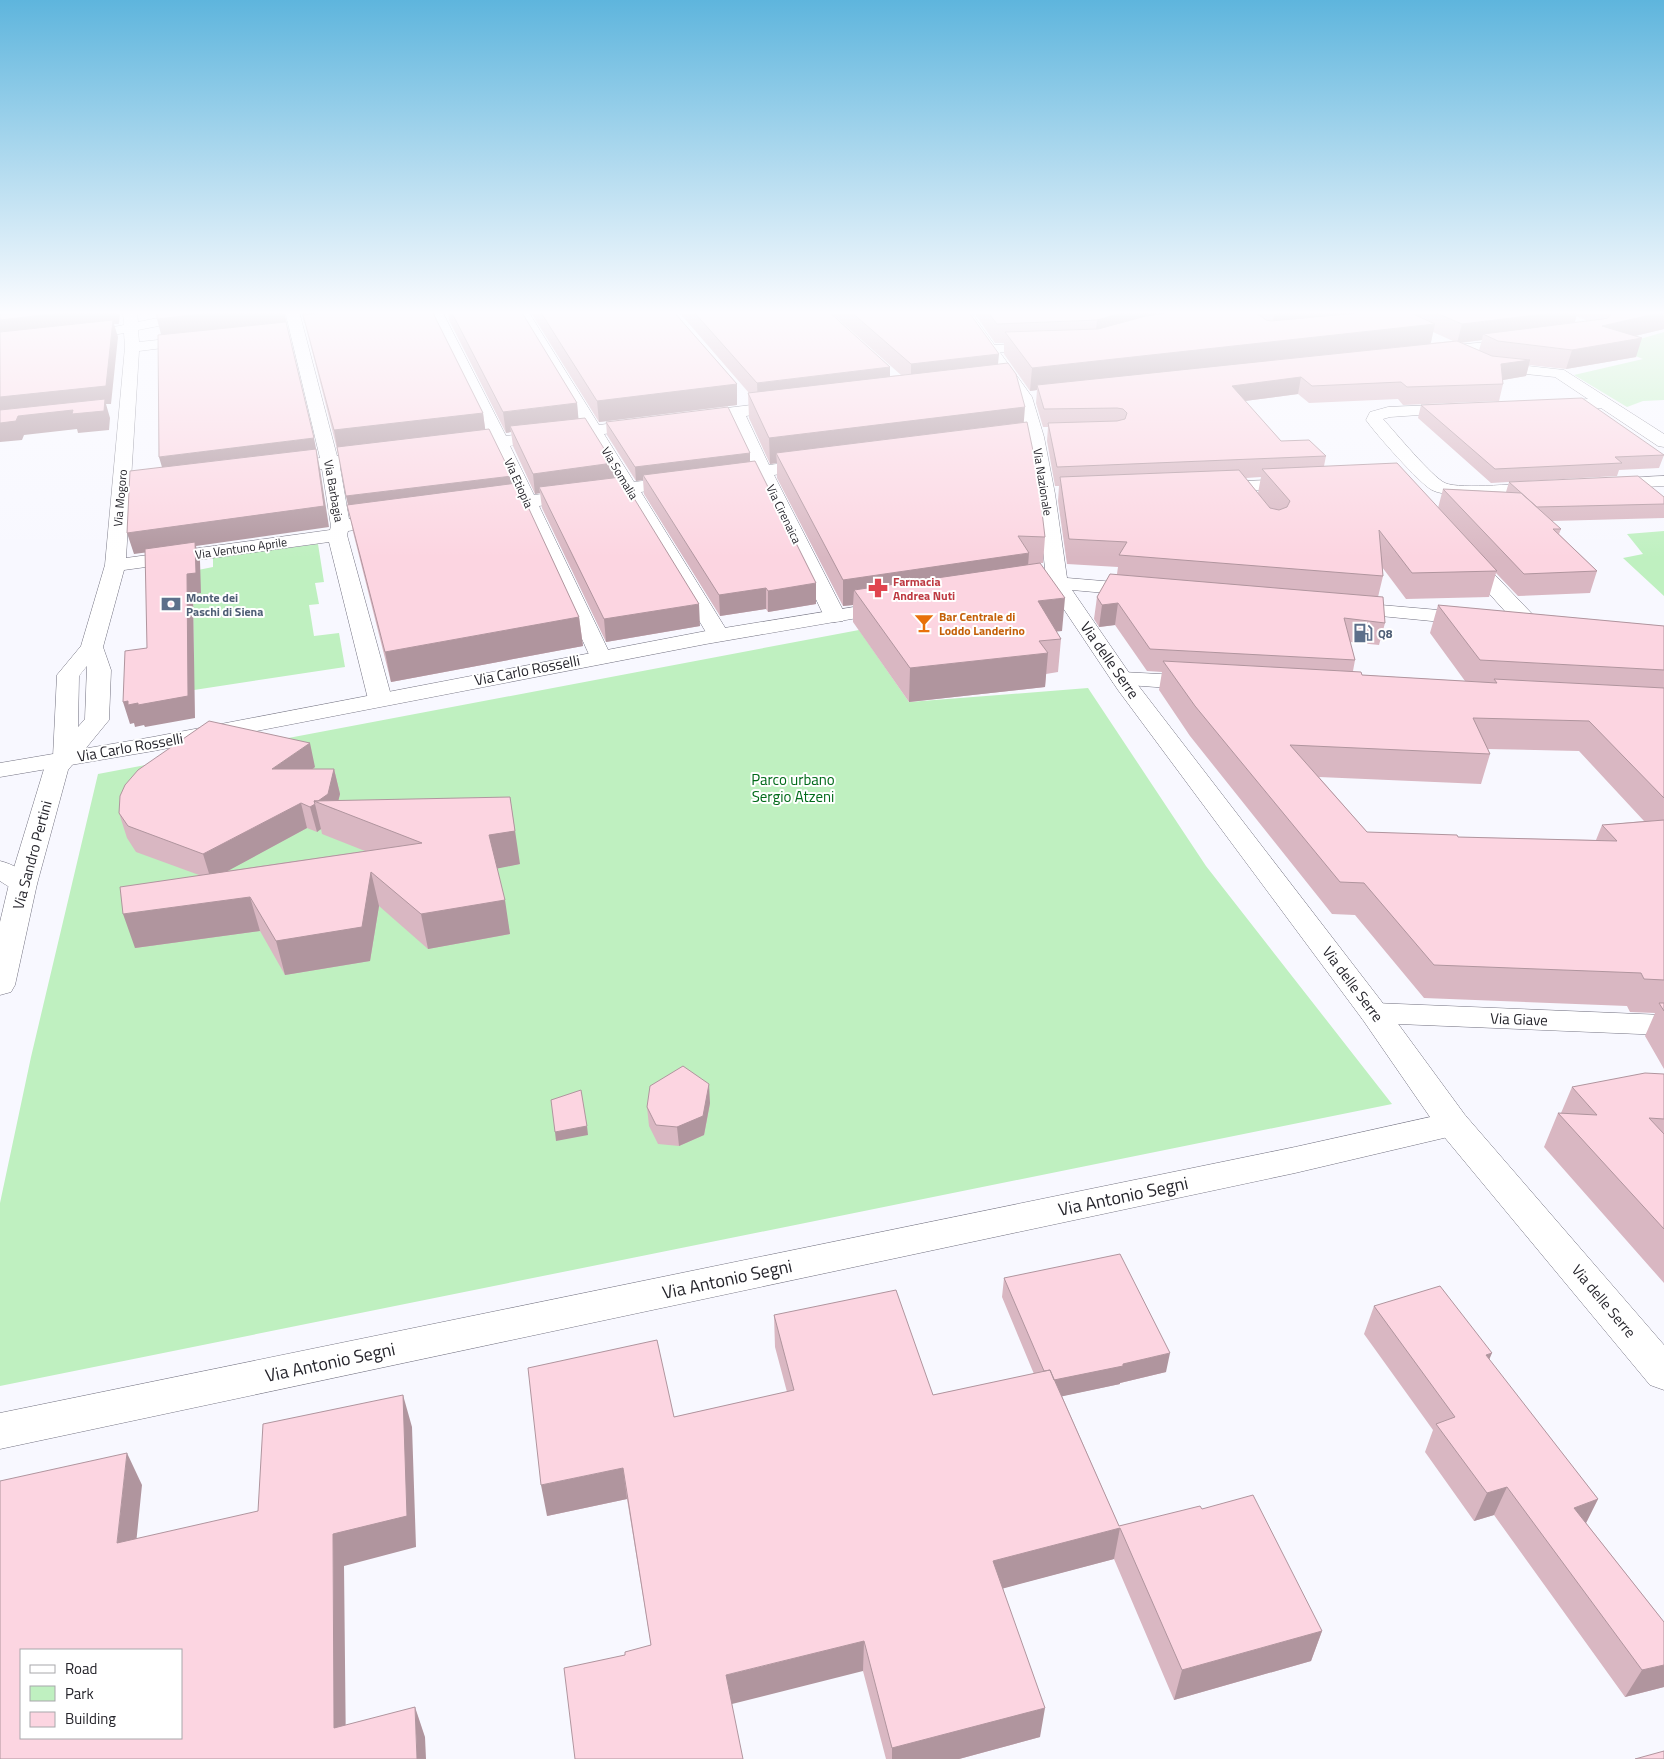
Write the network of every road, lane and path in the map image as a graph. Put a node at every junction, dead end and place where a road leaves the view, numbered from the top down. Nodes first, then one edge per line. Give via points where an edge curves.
1 (128, 393) edge
2 (310, 393) edge
3 (473, 393) edge
4 (571, 393) edge
5 (1019, 393) edge
6 (1590, 393) edge
7 (1042, 395) edge
8 (1024, 397) junction
9 (1606, 403) junction
10 (801, 404) edge
11 (743, 406) junction
12 (1537, 406) edge
13 (127, 409) junction
14 (1477, 409) edge
15 (108, 412) edge
16 (594, 430) junction
17 (1056, 434) edge
18 (1035, 435) junction
19 (1016, 439) edge
20 (500, 442) junction
21 (1664, 442) edge
22 (442, 449) edge
23 (396, 454) edge
24 (330, 462) junction
25 (833, 462) edge
26 (262, 470) edge
27 (763, 471) junction
28 (1428, 478) junction
29 (184, 479) edge
30 (1405, 479) edge
31 (1664, 482) edge
32 (1319, 483) edge
33 (1595, 485) edge
34 (122, 486) junction
35 (1241, 486) junction
36 (1566, 486) edge
37 (630, 488) junction
38 (1201, 488) edge
39 (527, 502) junction
40 (1257, 506) edge
41 (468, 509) edge
42 (410, 517) edge
43 (339, 531) junction
44 (1457, 545) edge
45 (115, 565) junction
46 (1057, 583) junction
47 (1000, 591) edge
48 (1157, 592) edge
49 (913, 604) edge
50 (1329, 606) edge
51 (835, 616) junction
52 (718, 634) junction
53 (92, 647) junction
54 (600, 656) junction
55 (1122, 679) junction
56 (1218, 684) edge
57 (380, 699) junction
58 (65, 758) junction
59 (0, 770) edge
60 (0, 869) edge
61 (23, 884) junction
62 (0, 985) edge
63 (1374, 1013) junction
64 (1664, 1025) edge
65 (1453, 1124) junction
66 (1664, 1373) edge
67 (0, 1431) edge

1 - 13 street, Via Mogoro
2 - 24 street, Via Barbagia
3 - 20 street, Via Etiopia
4 - 16 street, Via Somalia
5 - 8 street, Via Nazionale
6 - 9 street
7 - 8 street
8 - 18 street, Via Nazionale
9 - 12 street
9 - 21 street
10 - 11 street
11 - 16 street
11 - 27 street, Via Cirenaica
13 - 15 street
13 - 34 street, Via Mogoro
14 - 28 street via 1388,412 1376,416 1374,420
16 - 20 street
16 - 37 street, Via Somalia
17 - 18 street
18 - 19 street
18 - 46 street, Via Nazionale via 1055,493
20 - 22 street
20 - 39 street, Via Etiopia
23 - 24 street
24 - 26 street
24 - 43 street, Via Barbagia
25 - 27 street
27 - 37 street
27 - 51 street, Via Cirenaica
28 - 30 street
28 - 36 street via 1446,489 1461,491
29 - 34 street
31 - 33 street
32 - 35 street
34 - 45 street, Via Mogoro
35 - 38 street
35 - 40 street
37 - 39 street
37 - 52 street, Via Somalia
39 - 41 street
39 - 54 street, Via Etiopia
42 - 43 street, Via Ventuno Aprile
43 - 45 street, Via Ventuno Aprile
43 - 57 street, Via Barbagia
44 - 50 street via 1538,624
45 - 53 street, Via Mogoro
46 - 47 street
46 - 48 street
46 - 55 street, Via delle Serre
49 - 51 street, Via Carlo Rosselli
51 - 52 street, Via Carlo Rosselli
52 - 54 street, Via Carlo Rosselli
53 - 58 street, Via Mogoro via 68,675
53 - 58 street via 100,670 97,720
54 - 57 street, Via Carlo Rosselli
55 - 56 street
55 - 63 street, Via delle Serre
57 - 58 street, Via Carlo Rosselli
58 - 59 street, Via Carlo Rosselli
58 - 61 street, Via Sandro Pertini via 56,769
60 - 61 street
61 - 62 street, Via Sandro Pertini
63 - 64 street, Via Giave
63 - 65 street, Via delle Serre
65 - 66 street, Via delle Serre
65 - 67 street, Via Antonio Segni via 1295,1160

